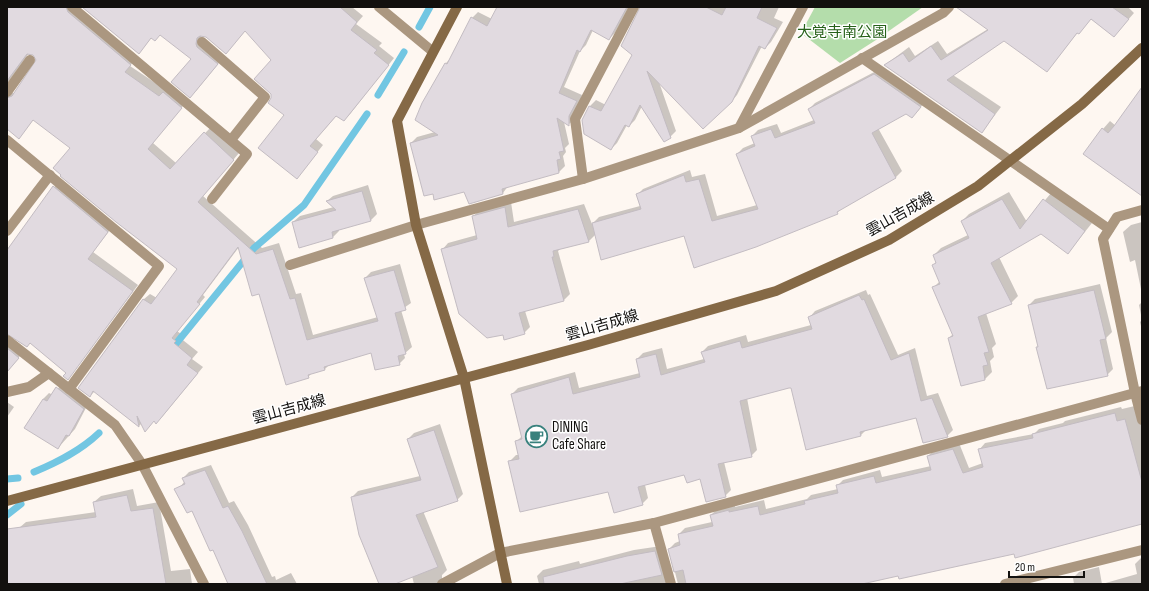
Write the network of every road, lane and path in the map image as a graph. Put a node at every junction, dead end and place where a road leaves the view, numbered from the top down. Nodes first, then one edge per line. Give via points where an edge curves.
1 (72, 7) edge
2 (379, 7) edge
3 (456, 7) edge
4 (634, 7) edge
5 (803, 7) edge
6 (949, 7) edge
7 (202, 42) dead end
8 (1142, 48) edge
9 (432, 51) junction
10 (862, 58) junction
11 (30, 60) dead end
12 (7, 92) edge
13 (739, 128) junction
14 (7, 140) edge
15 (230, 140) junction
16 (1011, 161) junction
17 (50, 175) junction
18 (583, 179) junction
19 (212, 199) dead end
20 (1142, 210) edge
21 (416, 225) junction
22 (1109, 229) junction
23 (7, 231) edge
24 (290, 265) dead end
25 (7, 340) edge
26 (49, 373) junction
27 (464, 378) junction
28 (69, 389) junction
29 (7, 392) edge
30 (1138, 392) edge
31 (1142, 420) edge
32 (142, 464) junction
33 (7, 501) edge
34 (654, 523) junction
35 (1142, 550) edge
36 (500, 554) junction
37 (204, 584) edge
38 (442, 584) edge
39 (507, 584) edge
40 (671, 584) edge
41 (1005, 584) edge

1 - 15 street
2 - 9 street
3 - 9 street
4 - 18 street via 575,119
5 - 13 street
6 - 10 street via 943,13
7 - 15 street via 265,98
8 - 16 street, 雲山吉成線 via 1082,104
9 - 21 street via 397,121
10 - 13 street
10 - 16 street
11 - 12 street
13 - 18 street
14 - 17 street
15 - 19 street via 248,154
16 - 22 street
16 - 27 street, 雲山吉成線 via 978,186 889,240 776,291
17 - 23 street
17 - 28 street via 159,266
18 - 21 street
20 - 22 street via 1117,217
21 - 24 street
21 - 27 street
22 - 30 street via 1103,239
25 - 26 street
26 - 28 street
26 - 29 street via 29,387
27 - 32 street, 雲山吉成線
27 - 36 street
28 - 32 street via 115,425
30 - 31 street
30 - 34 street
32 - 33 street, 雲山吉成線
32 - 37 street
34 - 36 street
34 - 40 street
35 - 41 street
36 - 38 street
36 - 39 street

